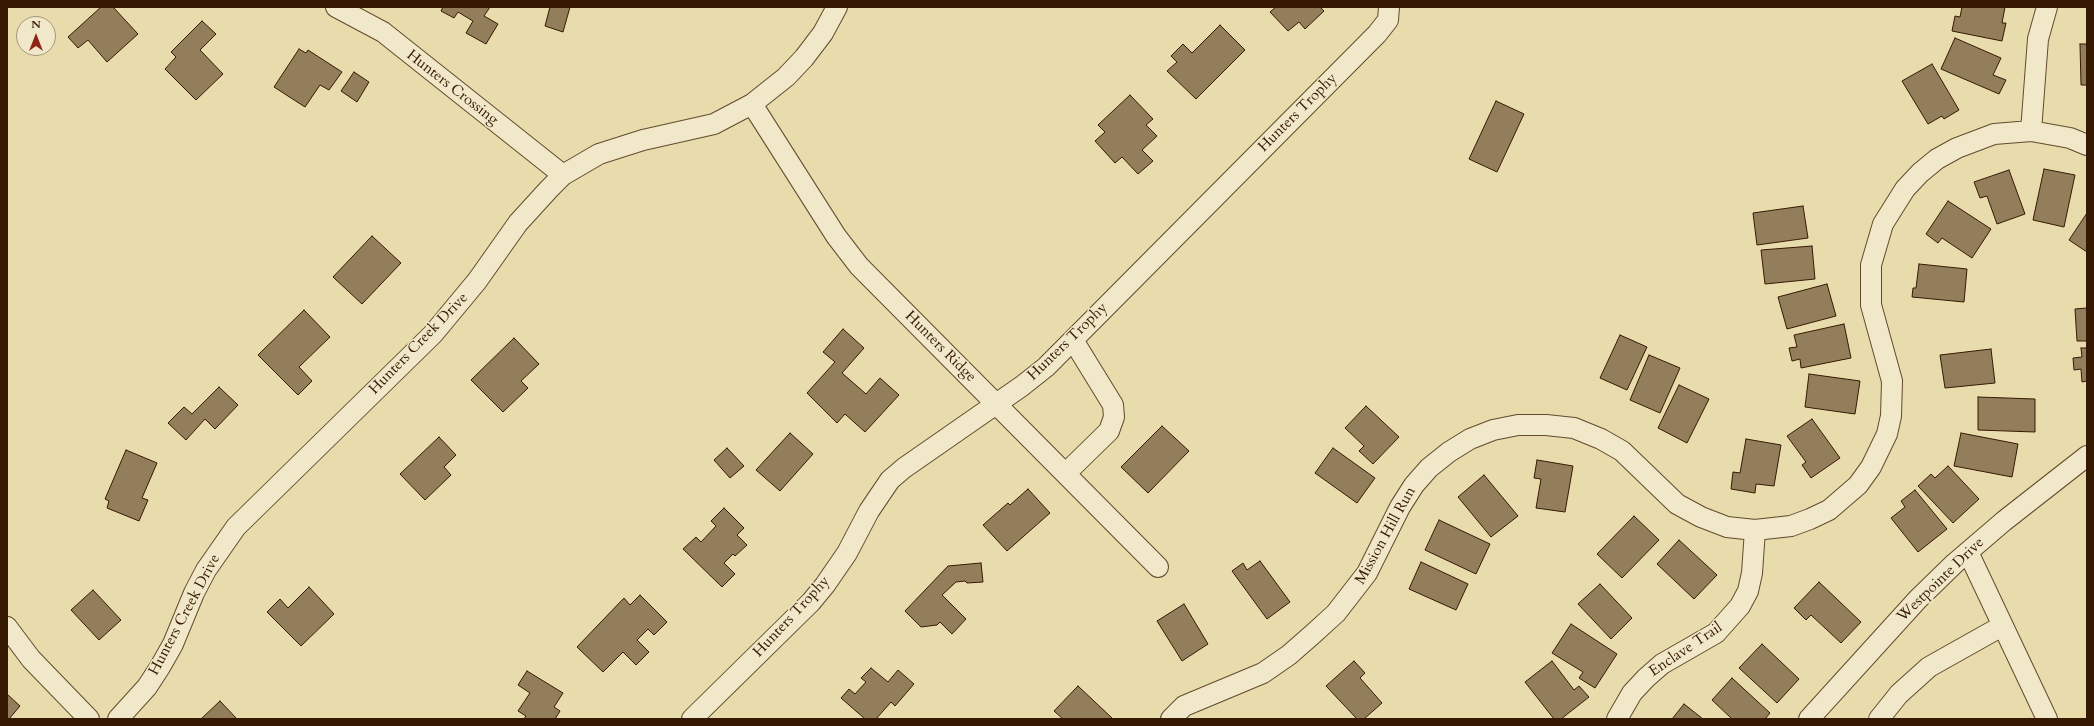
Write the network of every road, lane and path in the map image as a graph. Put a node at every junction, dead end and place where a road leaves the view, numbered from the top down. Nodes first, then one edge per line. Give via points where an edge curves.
1 (336, 7) edge
2 (836, 7) edge
3 (1389, 7) edge
4 (2047, 7) edge
5 (752, 104) junction
6 (2031, 131) junction
7 (2087, 144) edge
8 (563, 175) junction
9 (1073, 340) junction
10 (996, 404) junction
11 (2087, 456) edge
12 (1066, 473) junction
13 (1755, 530) junction
14 (1968, 552) junction
15 (1158, 567) dead end
16 (2002, 626) junction
17 (7, 627) edge
18 (89, 719) edge
19 (118, 719) edge
20 (692, 719) edge
21 (1171, 719) edge
22 (1617, 719) edge
23 (1809, 719) edge
24 (1879, 719) edge
25 (2047, 719) edge

1 - 8 street, Hunters Crossing via 383,32
2 - 5 street, Hunters Creek Drive via 823,33 804,58 786,77
3 - 9 street, Hunters Trophy via 1388,20 1377,34
4 - 6 street via 2038,39
5 - 8 street, Hunters Creek Drive via 714,124 618,146
5 - 10 street, Hunters Ridge via 848,252
6 - 7 street, Mission Hill Run
6 - 13 street, Mission Hill Run via 1994,134 1937,158 1920,173 1893,206 1883,224 1871,265 1871,305 1892,381 1891,416 1881,449 1858,485 1829,510 1791,526
8 - 19 street, Hunters Creek Drive via 533,205 477,282 432,334 236,527 206,570 160,667 147,687
9 - 10 street, Hunters Trophy via 1046,367
9 - 12 street via 1113,405 1114,417 1109,431
10 - 12 street, Hunters Ridge
10 - 20 street, Hunters Trophy via 890,480 869,511 847,553 811,602
11 - 14 street, Westpointe Drive
12 - 15 street, Hunters Ridge
13 - 21 street, Mission Hill Run via 1727,526 1701,517 1677,504 1622,451 1574,428 1518,425 1493,430 1470,439 1449,452 1414,484 1367,573 1336,613 1314,634 1263,673 1184,706
13 - 22 street, Enclave Trail via 1752,573 1748,590 1740,606 1716,633 1662,664 1646,678 1632,693
14 - 16 street
14 - 23 street, Westpointe Drive via 1918,599
16 - 24 street via 1929,667 1899,694
16 - 25 street
17 - 18 street via 31,659

